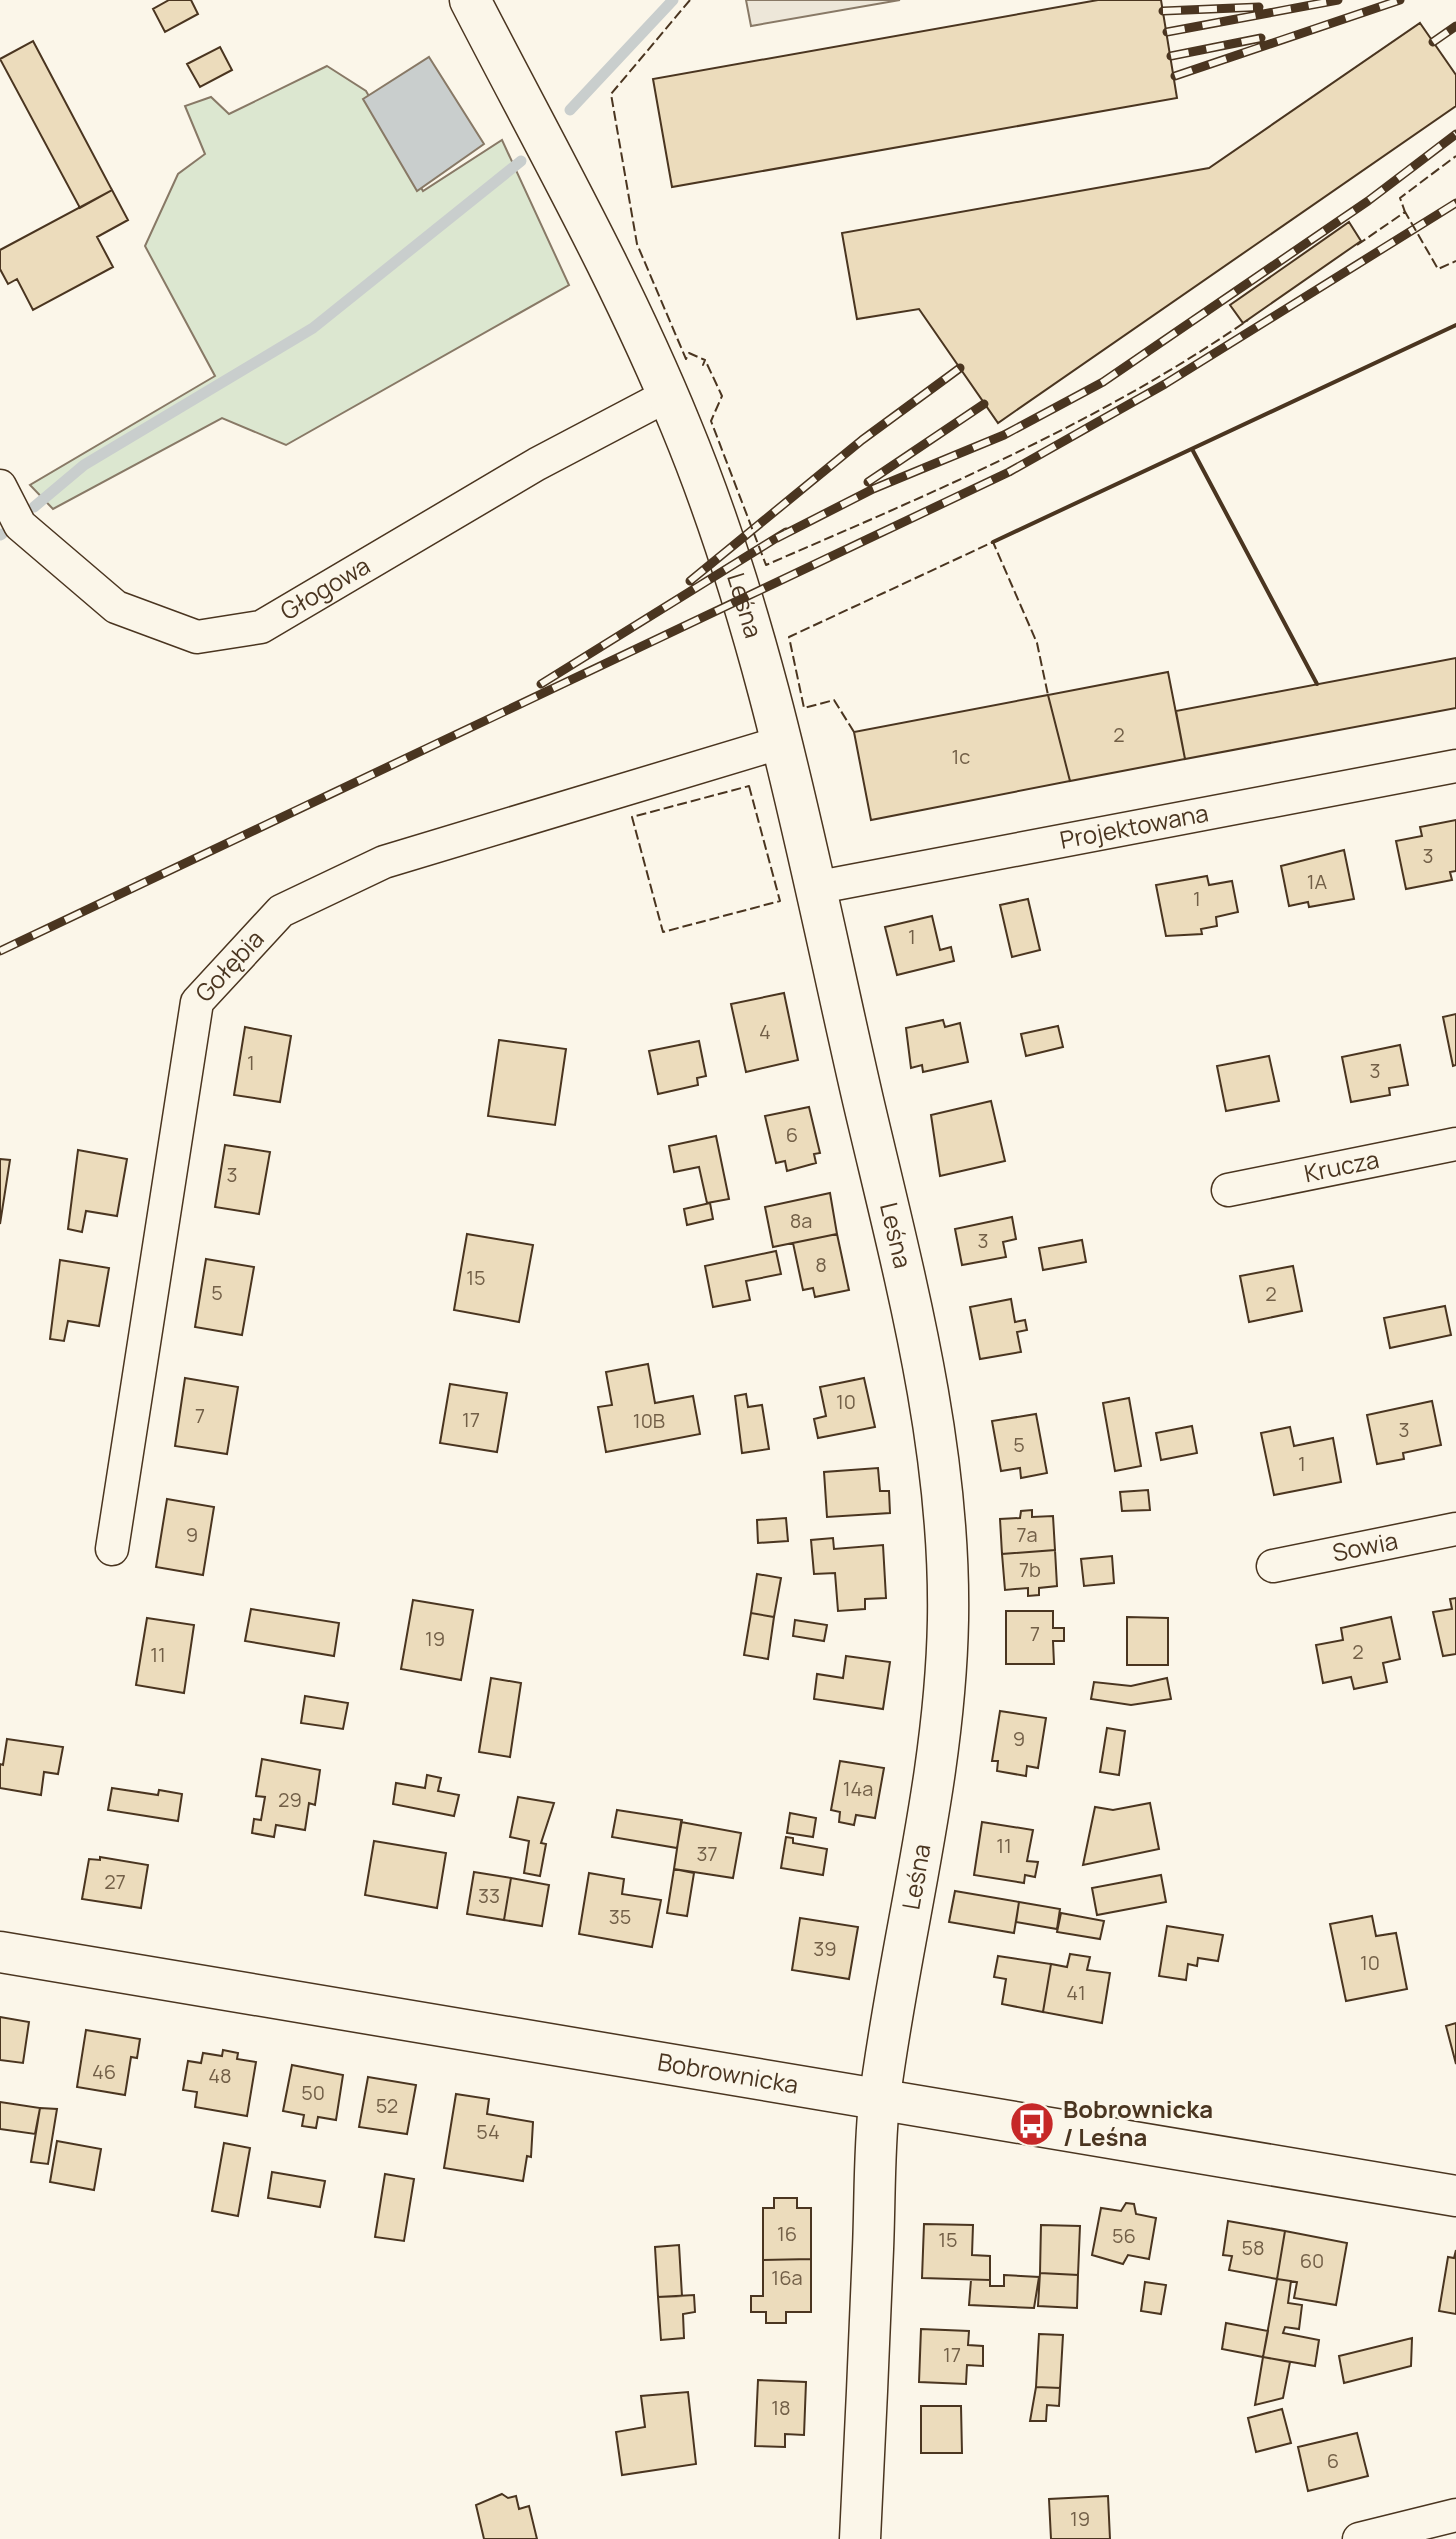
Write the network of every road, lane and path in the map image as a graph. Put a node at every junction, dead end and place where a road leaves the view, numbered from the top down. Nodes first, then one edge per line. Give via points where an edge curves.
1 (470, 0) edge
2 (668, 395) junction
3 (0, 486) edge
4 (779, 743) junction
5 (1456, 766) edge
6 (814, 888) junction
7 (1456, 1144) edge
8 (1228, 1190) dead end
9 (1456, 1529) edge
10 (112, 1549) dead end
11 (1273, 1566) dead end
12 (0, 1952) edge
13 (880, 2099) junction
14 (1456, 2196) edge
15 (1456, 2515) edge
16 (860, 2539) edge
17 (1359, 2539) edge

1 - 2 street, Leśna
2 - 3 street, Głogowa via 537,464 261,627 197,637 116,607 20,525
2 - 4 street, Leśna via 731,566
4 - 6 street, Leśna
4 - 10 street, Gołębia via 384,862 281,911 197,1002
5 - 6 street, Projektowana
6 - 13 street, Leśna via 923,1364 945,1547 948,1618 939,1734
7 - 8 street, Krucza
9 - 11 street, Sowia
12 - 13 street, Bobrownicka
13 - 14 street, Bobrownicka
13 - 16 street, Leśna
15 - 17 street

